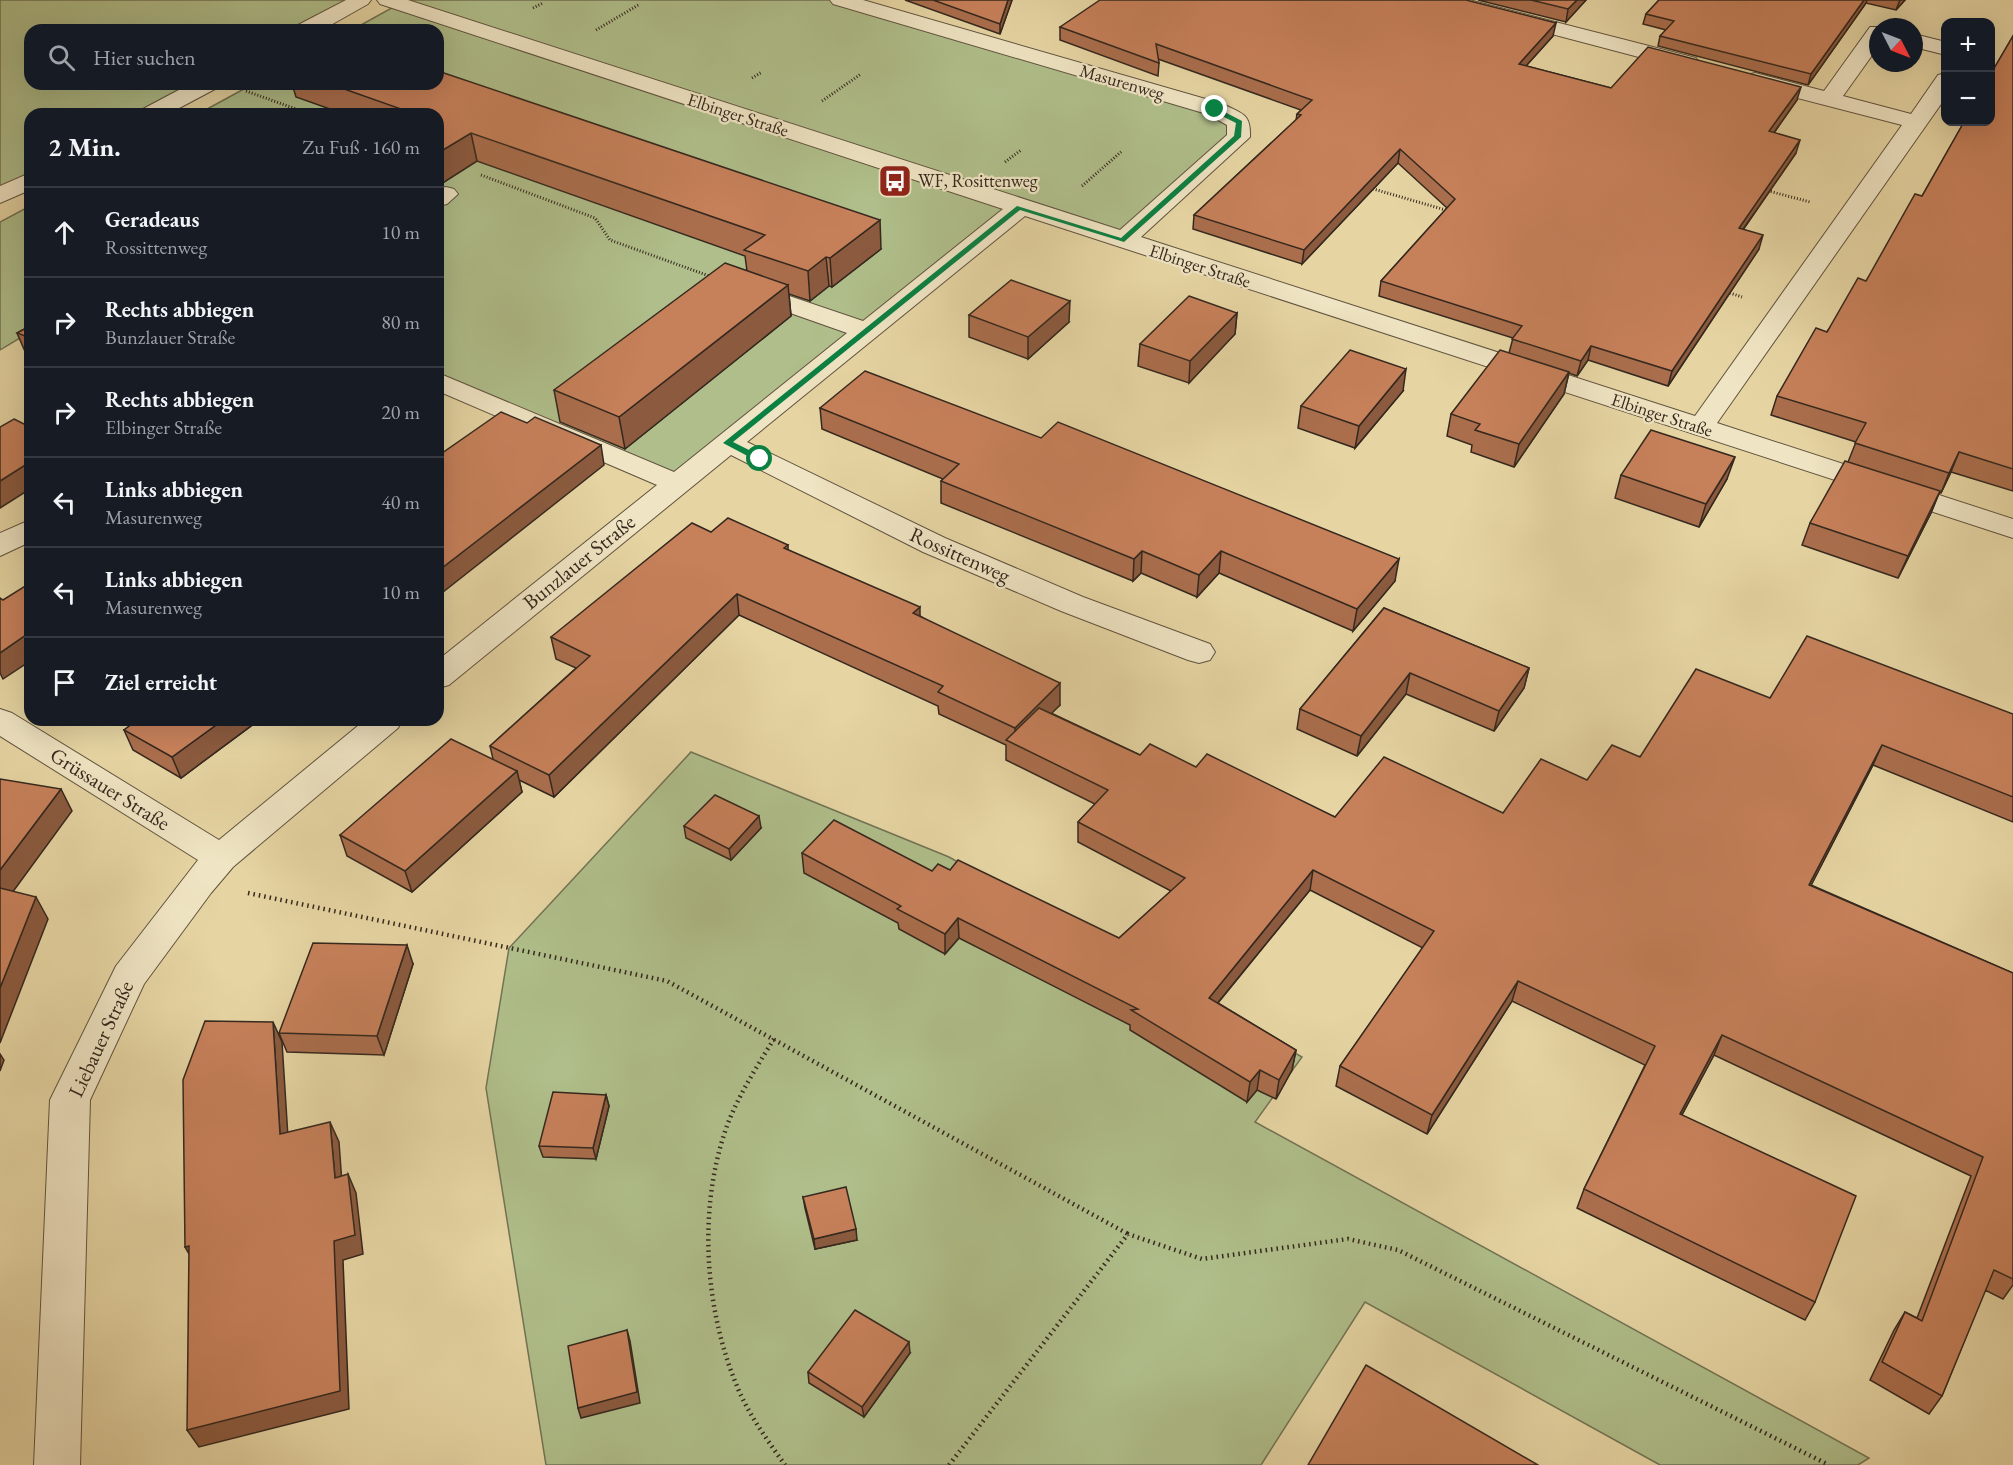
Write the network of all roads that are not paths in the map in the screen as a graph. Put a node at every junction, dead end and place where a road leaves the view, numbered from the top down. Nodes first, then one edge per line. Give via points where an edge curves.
1 (361, 0) edge
2 (387, 0) edge
3 (840, 0) edge
4 (1444, 0) edge
5 (317, 24) edge
6 (1923, 43) edge
7 (1869, 45) edge
8 (1941, 48) edge
9 (1705, 67) edge
10 (1739, 76) edge
11 (1941, 87) edge
12 (196, 90) edge
13 (1830, 99) junction
14 (162, 108) edge
15 (1916, 122) junction
16 (24, 183) edge
17 (0, 196) edge
18 (1019, 208) junction
19 (1122, 241) junction
20 (730, 284) edge
21 (866, 331) junction
22 (444, 384) edge
23 (1701, 428) junction
24 (728, 443) junction
25 (676, 483) junction
26 (2013, 529) edge
27 (24, 532) edge
28 (0, 546) edge
29 (1199, 652) dead end
30 (444, 672) edge
31 (0, 721) edge
32 (379, 726) edge
33 (210, 870) junction
34 (57, 1465) edge

1 - 5 street
2 - 18 street, Elbinger Straße
3 - 19 street, Masurenweg via 1215,109 1239,122 1238,137
4 - 9 street
6 - 8 street
7 - 13 street
10 - 13 street
11 - 15 street
12 - 14 street
13 - 15 street
15 - 23 street
16 - 17 street
18 - 19 street, Elbinger Straße
18 - 21 street, Bunzlauer Straße
19 - 23 street, Elbinger Straße
20 - 21 street
21 - 24 street, Bunzlauer Straße
22 - 25 street
23 - 26 street, Elbinger Straße
24 - 25 street, Bunzlauer Straße
24 - 29 street, Rossittenweg via 934,545
25 - 30 street, Bunzlauer Straße
27 - 28 street
31 - 33 street, Grüssauer Straße
32 - 33 street, Liebauer Straße
33 - 34 street, Liebauer Straße via 129,976 70,1100

